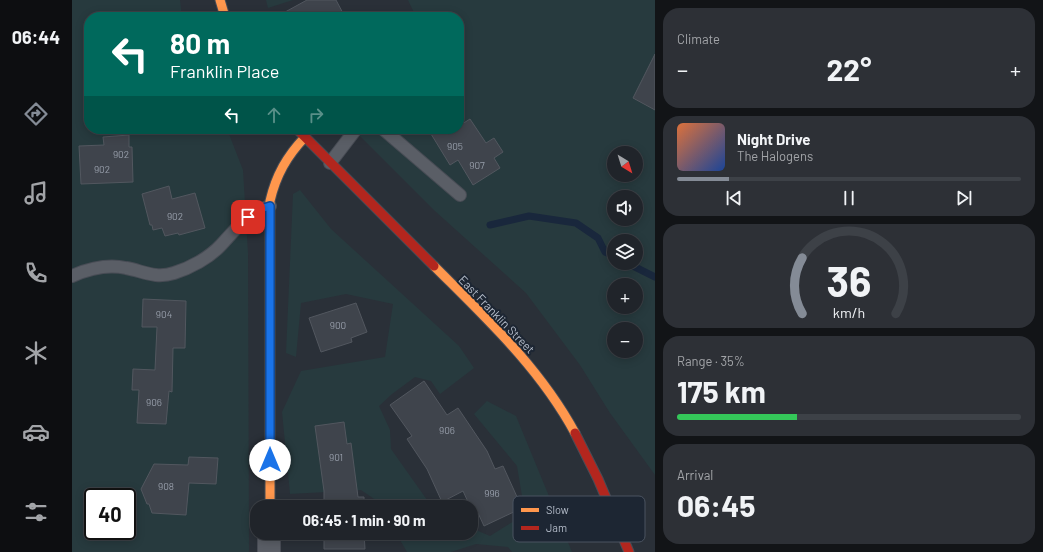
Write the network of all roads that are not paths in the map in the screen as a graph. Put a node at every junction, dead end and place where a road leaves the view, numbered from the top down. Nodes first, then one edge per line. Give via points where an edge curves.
1 (220, 0) edge
2 (224, 12) edge
3 (302, 134) edge
4 (352, 134) edge
5 (389, 134) edge
6 (305, 137) junction
7 (330, 163) junction
8 (460, 195) dead end
9 (270, 206) junction
10 (72, 276) edge
11 (603, 496) edge
12 (270, 500) edge
13 (270, 540) edge
14 (624, 542) edge
15 (270, 552) edge
16 (629, 552) edge

1 - 2 main road
3 - 6 main road, East Franklin Street
4 - 7 lane
5 - 8 lane
6 - 7 main road, East Franklin Street
6 - 9 main road via 280,168 272,187
7 - 11 main road, East Franklin Street via 512,344 539,376 562,410
9 - 10 lane via 257,210 248,217 206,258 173,273 162,276 126,268 107,267
9 - 12 main road
13 - 15 street
14 - 16 main road, East Franklin Street

